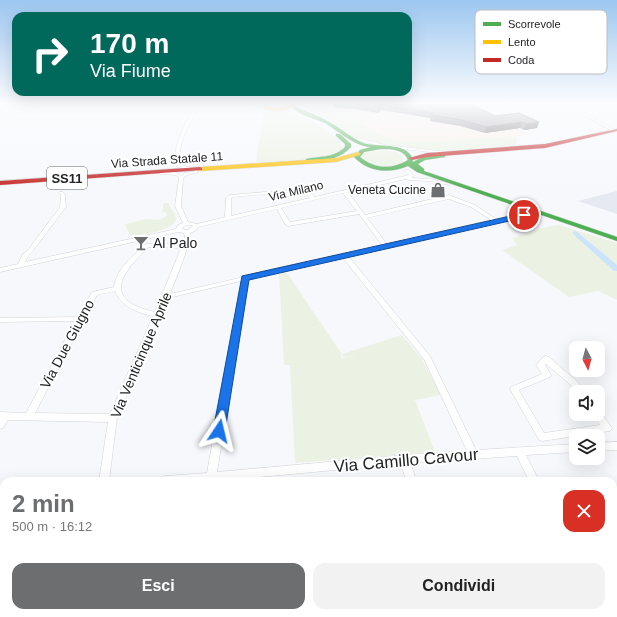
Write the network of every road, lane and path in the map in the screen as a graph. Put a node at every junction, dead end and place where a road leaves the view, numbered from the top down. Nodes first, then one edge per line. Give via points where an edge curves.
1 (184, 133) edge
2 (335, 133) edge
3 (337, 133) edge
4 (343, 133) edge
5 (603, 133) edge
6 (350, 137) junction
7 (381, 147) junction
8 (359, 153) junction
9 (467, 153) junction
10 (456, 154) junction
11 (336, 160) junction
12 (408, 161) junction
13 (292, 163) junction
14 (363, 164) junction
15 (178, 165) junction
16 (210, 169) junction
17 (134, 174) junction
18 (181, 178) junction
19 (402, 179) junction
20 (0, 183) edge
21 (450, 183) junction
22 (345, 192) junction
23 (61, 193) dead end
24 (314, 199) junction
25 (278, 207) junction
26 (360, 212) junction
27 (535, 215) junction
28 (364, 217) junction
29 (230, 218) junction
30 (495, 221) junction
31 (186, 224) junction
32 (196, 226) junction
33 (179, 230) junction
34 (187, 232) junction
35 (617, 239) edge
36 (185, 246) junction
37 (386, 246) junction
38 (345, 256) junction
39 (21, 265) junction
40 (0, 270) edge
41 (245, 278) junction
42 (116, 289) junction
43 (165, 297) junction
44 (157, 315) junction
45 (80, 319) junction
46 (0, 320) edge
47 (576, 385) edge
48 (3, 416) edge
49 (29, 416) junction
50 (113, 418) junction
51 (602, 421) edge
52 (0, 424) edge
53 (617, 446) edge
54 (605, 447) edge
55 (569, 448) edge
56 (519, 451) junction
57 (473, 454) junction
58 (405, 459) junction
59 (105, 477) edge
60 (211, 477) joint
61 (410, 477) edge
62 (532, 477) edge

1 - 15 street via 176,159
2 - 13 main road via 348,144 346,150 338,156
3 - 8 main road via 359,147
4 - 6 main road
5 - 9 main road via 543,146
6 - 7 main road via 363,145
6 - 10 street via 391,146
7 - 8 main road, Via Strada Statale 11
7 - 12 main road via 395,149
8 - 11 main road, Via Strada Statale 11
8 - 14 main road via 357,157
9 - 10 main road
9 - 21 main road via 424,158 415,163 417,167
10 - 12 main road via 438,154
11 - 13 main road, Via Strada Statale 11
11 - 14 main road, Via Strada Statale 11
12 - 14 main road, Via Strada Statale 11 via 395,168 378,168
12 - 19 street via 412,176
12 - 21 main road via 416,170
13 - 16 main road, Via Strada Statale 11
15 - 16 street
15 - 17 street via 170,170
16 - 17 main road, Via Strada Statale 11
16 - 18 street via 186,174
17 - 18 street via 172,174
17 - 20 main road, Via Strada Statale 11 / SS11
18 - 31 street via 178,206
19 - 21 street, Via Milano
19 - 22 street, Via Milano
21 - 27 main road
22 - 24 street, Via Milano
22 - 26 street
23 - 39 street via 63,207 26,254
24 - 25 street, Via Milano
24 - 29 street via 306,191 301,190 235,195 229,198
25 - 26 street via 288,224
25 - 29 street, Via Milano
26 - 28 street
27 - 30 street via 521,215
27 - 35 main road
28 - 30 street via 449,198 473,206
28 - 37 street
29 - 32 street, Via Milano
30 - 37 street
31 - 32 street, Via Milano
31 - 33 street via 180,226
32 - 34 street, Via Milano via 194,230
33 - 34 street
33 - 39 street
34 - 36 street, Via Venticinque Aprile
36 - 42 street via 148,245 128,266
36 - 43 street, Via Venticinque Aprile
37 - 38 street
38 - 41 street
38 - 57 street via 427,358
39 - 40 street
41 - 43 street
41 - 60 street
42 - 44 street via 122,300 144,312
42 - 45 street, Via Due Giugno via 94,293
43 - 44 street, Via Venticinque Aprile
44 - 50 street, Via Venticinque Aprile
45 - 46 street
45 - 49 street, Via Due Giugno
47 - 51 street via 546,359 540,365 547,375 514,389 542,438 607,428
48 - 49 street
48 - 52 street
49 - 50 street
50 - 59 street, Via Venticinque Aprile
53 - 54 street
55 - 56 street, Via Camillo Cavour
56 - 57 street, Via Camillo Cavour
56 - 62 street
57 - 58 street, Via Camillo Cavour
58 - 60 street, Via Camillo Cavour
58 - 61 street

